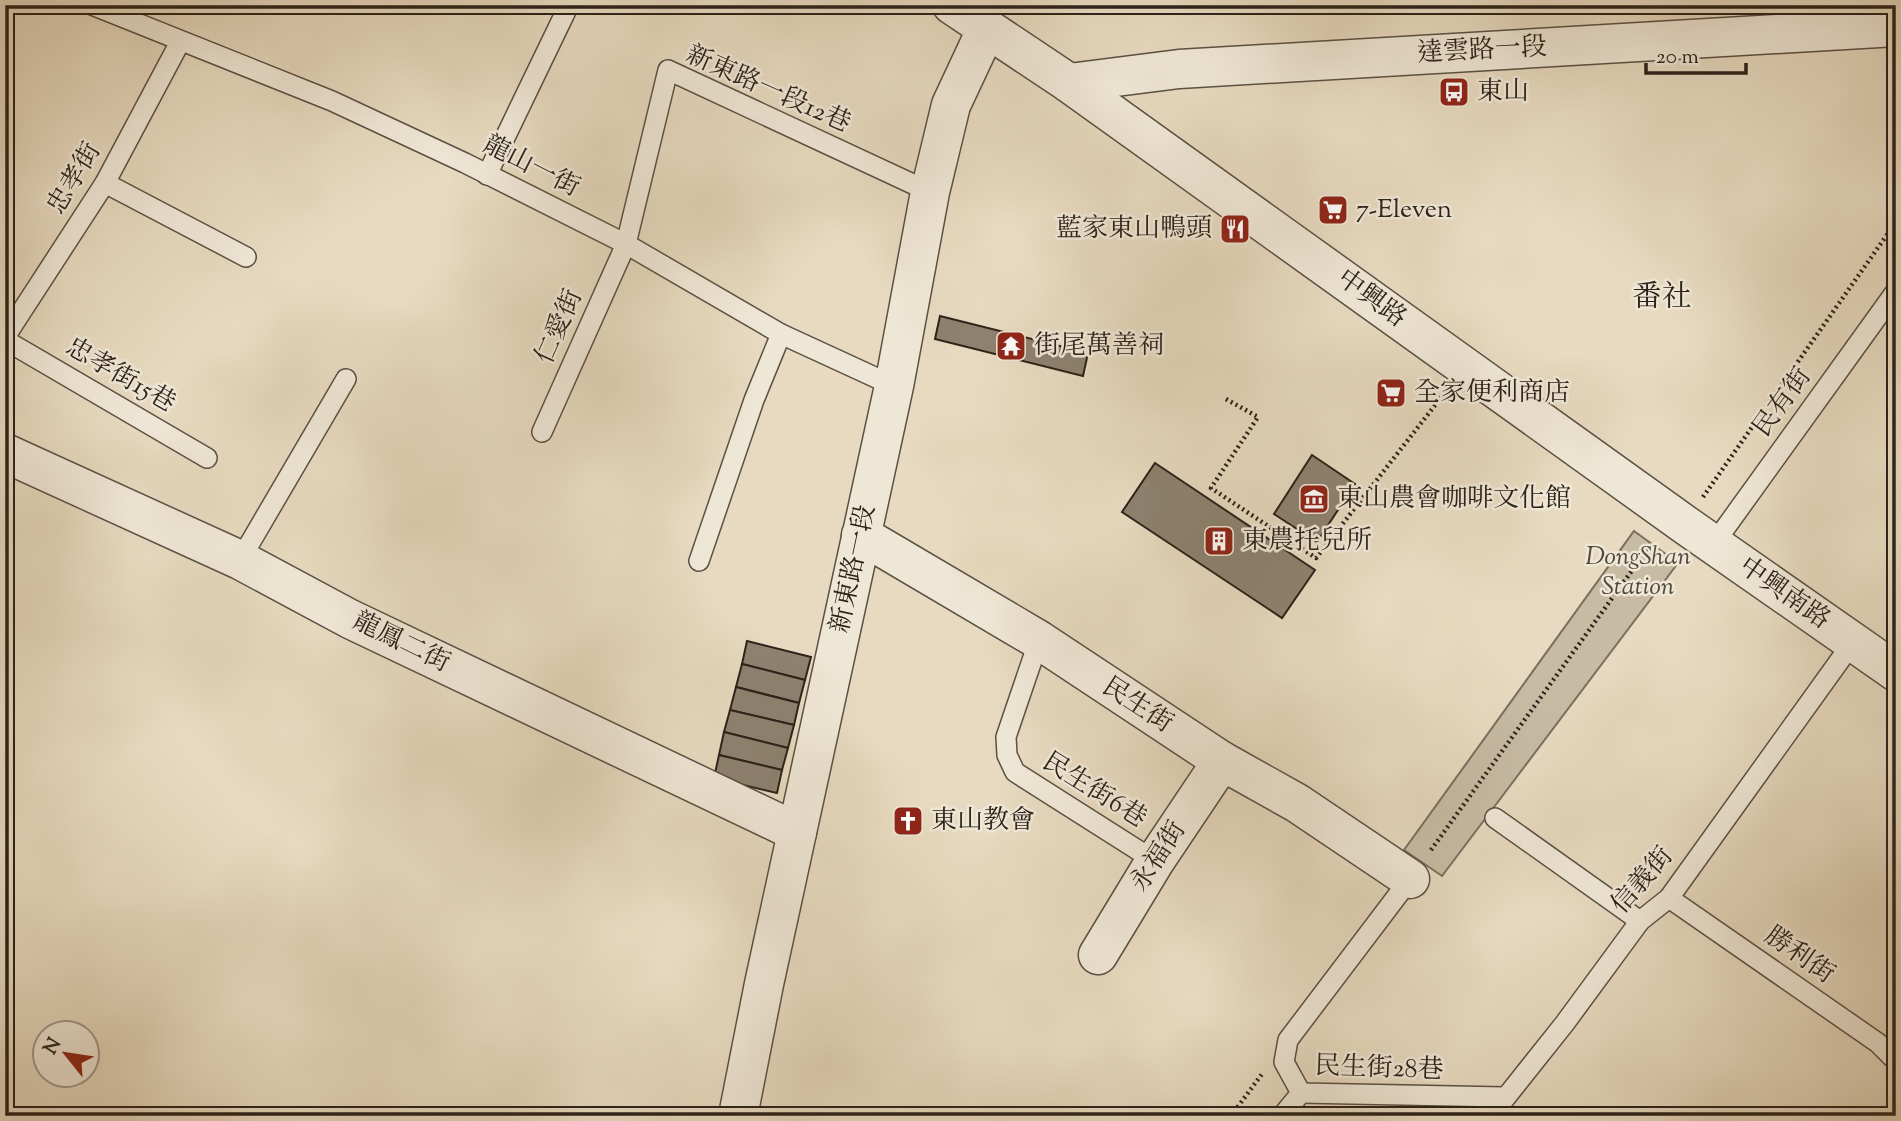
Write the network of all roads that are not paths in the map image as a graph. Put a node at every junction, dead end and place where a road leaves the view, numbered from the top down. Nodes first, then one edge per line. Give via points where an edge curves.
1 (92, 5) edge
2 (952, 5) edge
3 (567, 9) dead end
4 (134, 13) edge
5 (1896, 27) edge
6 (987, 29) junction
7 (180, 42) junction
8 (1069, 83) junction
9 (487, 175) junction
10 (105, 183) junction
11 (930, 192) junction
12 (626, 244) junction
13 (246, 257) dead end
14 (1896, 291) edge
15 (781, 334) junction
16 (5, 338) edge
17 (346, 379) dead end
18 (894, 386) junction
19 (542, 432) dead end
20 (207, 458) dead end
21 (9, 463) edge
22 (1690, 528) junction
23 (861, 535) junction
24 (240, 560) junction
25 (699, 561) dead end
26 (1038, 640) junction
27 (1853, 642) junction
28 (1896, 672) edge
29 (1222, 761) junction
30 (1495, 818) dead end
31 (797, 832) junction
32 (1155, 861) junction
33 (1410, 879) joint
34 (1669, 898) junction
35 (1640, 921) junction
36 (1098, 955) dead end
37 (1896, 1061) edge
38 (1301, 1093) junction
39 (1504, 1097) junction
40 (738, 1116) edge
41 (1282, 1116) edge
42 (1491, 1116) edge

1 - 4 lane, 龍山一街
2 - 6 street
3 - 9 lane
4 - 7 lane, 龍山一街
5 - 8 street, 達雲路一段 via 1179,69
6 - 8 street, 中興路
6 - 11 street, 新東路一段 via 951,105
7 - 9 lane, 龍山一街 via 332,101
7 - 10 lane, 忠孝街
8 - 22 street, 中興路
9 - 12 lane, 龍山一街
10 - 13 lane
10 - 16 lane, 忠孝街
11 - 12 lane, 新東路一段12巷 via 668,70
11 - 18 street, 新東路一段
12 - 15 lane, 龍山一街
12 - 19 lane, 仁愛街
14 - 22 lane, 民有街
15 - 18 lane, 龍山一街
15 - 25 lane
16 - 20 lane, 忠孝街15巷
17 - 24 lane
18 - 23 street, 新東路一段
21 - 24 street, 龍鳳二街
22 - 27 street, 中興南路
23 - 26 street, 民生街
23 - 31 street, 新東路一段
24 - 31 street, 龍鳳二街 via 351,619
26 - 29 street, 民生街
26 - 32 lane, 民生街6巷 via 1006,737 1007,755 1015,772
27 - 28 street, 中興南路
27 - 34 lane, 信義街
29 - 32 street, 永福街
29 - 33 street, 民生街 via 1297,803
30 - 35 lane
31 - 40 street, 新東路一段
32 - 36 street, 永福街
33 - 38 lane, 民生街28巷 via 1288,1040 1284,1062
34 - 35 lane, 信義街
34 - 37 lane, 勝利街 via 1878,1043
35 - 39 lane, 信義街
38 - 39 lane, 民生街28巷
38 - 41 lane
39 - 42 lane, 信義街

